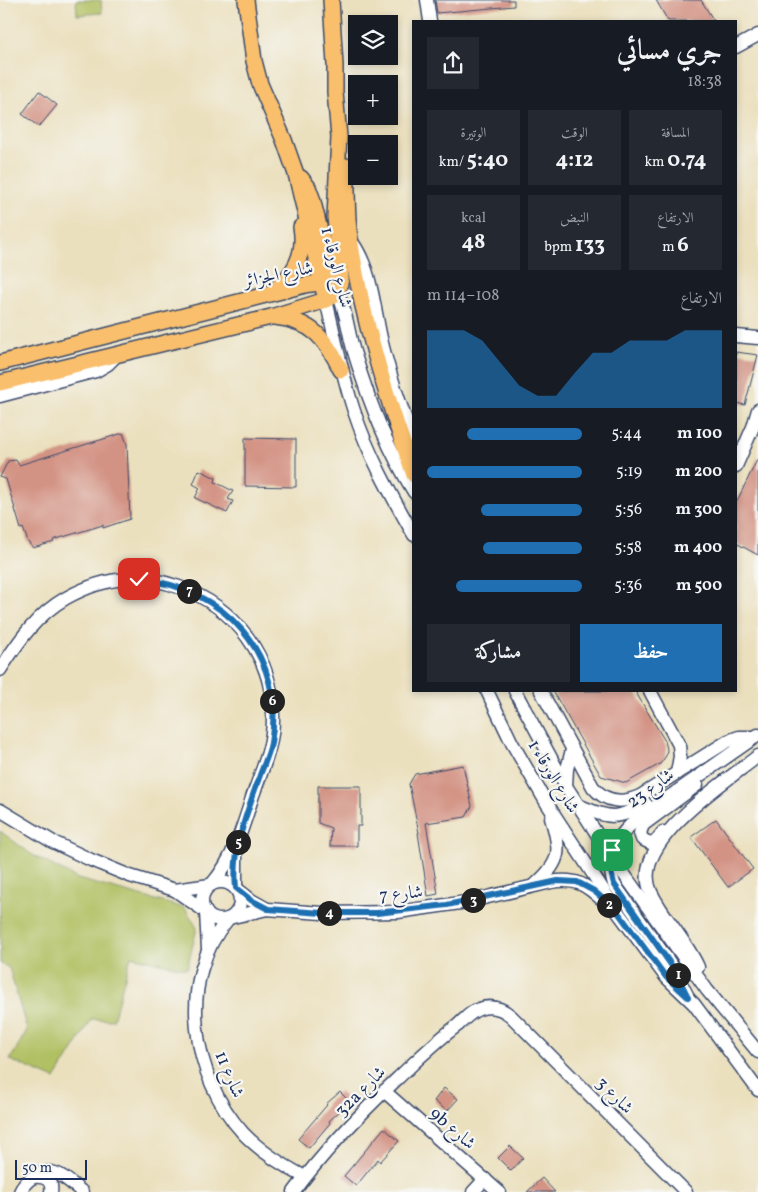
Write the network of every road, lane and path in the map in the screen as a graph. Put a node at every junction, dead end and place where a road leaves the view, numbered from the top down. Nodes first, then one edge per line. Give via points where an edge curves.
1 (246, 0) edge
2 (331, 0) edge
3 (427, 0) edge
4 (430, 20) edge
5 (758, 35) edge
6 (737, 46) edge
7 (335, 65) junction
8 (296, 174) junction
9 (350, 239) junction
10 (340, 271) junction
11 (321, 282) junction
12 (269, 294) junction
13 (332, 296) junction
14 (271, 316) junction
15 (737, 336) edge
16 (758, 338) edge
17 (118, 354) junction
18 (0, 363) edge
19 (341, 370) junction
20 (0, 383) edge
21 (0, 396) edge
22 (758, 410) edge
23 (412, 435) edge
24 (737, 464) edge
25 (412, 469) edge
26 (412, 488) edge
27 (412, 532) edge
28 (0, 670) edge
29 (487, 692) edge
30 (516, 692) edge
31 (542, 692) edge
32 (651, 692) edge
33 (757, 736) edge
34 (679, 744) junction
35 (572, 750) junction
36 (708, 754) junction
37 (728, 756) junction
38 (758, 756) edge
39 (677, 773) junction
40 (566, 786) junction
41 (671, 794) junction
42 (700, 800) junction
43 (546, 802) junction
44 (579, 806) junction
45 (0, 810) edge
46 (237, 844) junction
47 (611, 856) junction
48 (211, 884) junction
49 (535, 886) junction
50 (236, 889) junction
51 (175, 890) junction
52 (268, 909) junction
53 (617, 911) junction
54 (205, 912) junction
55 (230, 918) junction
56 (208, 949) junction
57 (707, 990) junction
58 (688, 997) junction
59 (459, 1024) joint
60 (758, 1052) edge
61 (758, 1090) edge
62 (384, 1091) junction
63 (34, 1176) junction
64 (305, 1177) junction
65 (484, 1179) junction
66 (81, 1191) edge
67 (20, 1192) edge
68 (53, 1192) edge
69 (294, 1192) edge
70 (473, 1192) edge
71 (499, 1192) edge
72 (686, 1192) edge

1 - 8 main road, شارع الورقاء 1 via 260,84
2 - 7 main road, شارع الورقاء 1
3 - 4 street
5 - 6 street
7 - 9 main road via 342,106
7 - 10 main road, شارع الورقاء 1 via 339,158 335,217
8 - 10 main road via 310,192 330,271 334,274
8 - 11 main road, شارع الورقاء 1
8 - 12 main road via 301,252 293,272
9 - 23 street via 368,274 383,347
9 - 25 main road via 375,356
10 - 13 main road, شارع الورقاء 1 via 340,282
11 - 12 main road, شارع الجزائر
11 - 13 main road, شارع الجزائر via 330,285
12 - 18 main road, شارع الجزائر
13 - 14 main road, شارع الجزائر
13 - 19 street, شارع الورقاء 1
13 - 26 street, شارع الورقاء 1 via 341,301 370,399 391,450
14 - 17 main road, شارع الجزائر
14 - 19 main road via 291,320 317,334 330,348
15 - 16 street
17 - 20 main road, شارع الجزائر
17 - 21 street via 96,371
19 - 27 street, شارع الورقاء 1 via 362,434
22 - 24 street
28 - 46 street via 27,630 45,612 66,598 101,584 127,579 162,582 191,592 222,610 240,626 258,652 269,681 273,706 273,732 268,756
29 - 43 street, شارع الورقاء 1
30 - 40 street, شارع الورقاء 1
31 - 35 street
32 - 34 street
33 - 36 street via 733,739
33 - 37 street, شارع 23
34 - 36 street
34 - 39 street
35 - 39 street via 593,787 612,800 623,801 640,796
35 - 40 street
36 - 39 street
37 - 41 street, شارع 23
37 - 42 street via 695,787 643,825 642,839 650,843 656,841 674,817
38 - 42 street
40 - 44 street, شارع الورقاء 1
41 - 44 street via 617,816 599,814
41 - 47 street, شارع 23 via 629,825 618,838
42 - 57 street via 677,822 655,852 649,864 648,878 654,898 693,957
43 - 49 street via 558,849 552,868
43 - 53 street, شارع الورقاء 1
44 - 47 street, شارع الورقاء 1
45 - 51 street via 91,860
46 - 48 street via 229,861
46 - 50 street
47 - 57 street, شارع الورقاء 1
47 - 58 street via 614,884 674,969
48 - 50 street via 227,882
48 - 51 street
48 - 54 street via 202,897
49 - 52 street, شارع 7 via 467,902 398,912 322,913
49 - 53 street, شارع 7 via 558,881 577,882 594,891
50 - 52 street, شارع 7
50 - 55 street via 241,904
51 - 54 street
52 - 55 street, شارع 7
53 - 58 street, شارع الورقاء 1 via 666,977
54 - 55 street via 213,919
54 - 56 street, شارع 11
55 - 56 street, شارع 11
56 - 64 street, شارع 11 via 196,1010 200,1047 215,1093 243,1133 268,1154
57 - 60 street, شارع الورقاء 1
58 - 61 street, شارع الورقاء 1
59 - 62 street, 32a شارع
59 - 72 street, شارع 3 via 475,1011 490,1007 504,1010
62 - 64 street, 32a شارع
62 - 65 street, 9b شارع
63 - 66 street via 45,1171 56,1173
63 - 67 street
63 - 68 street via 49,1180
64 - 69 street, 32a شارع
65 - 70 street
65 - 71 street, 9b شارع
66 - 68 street

